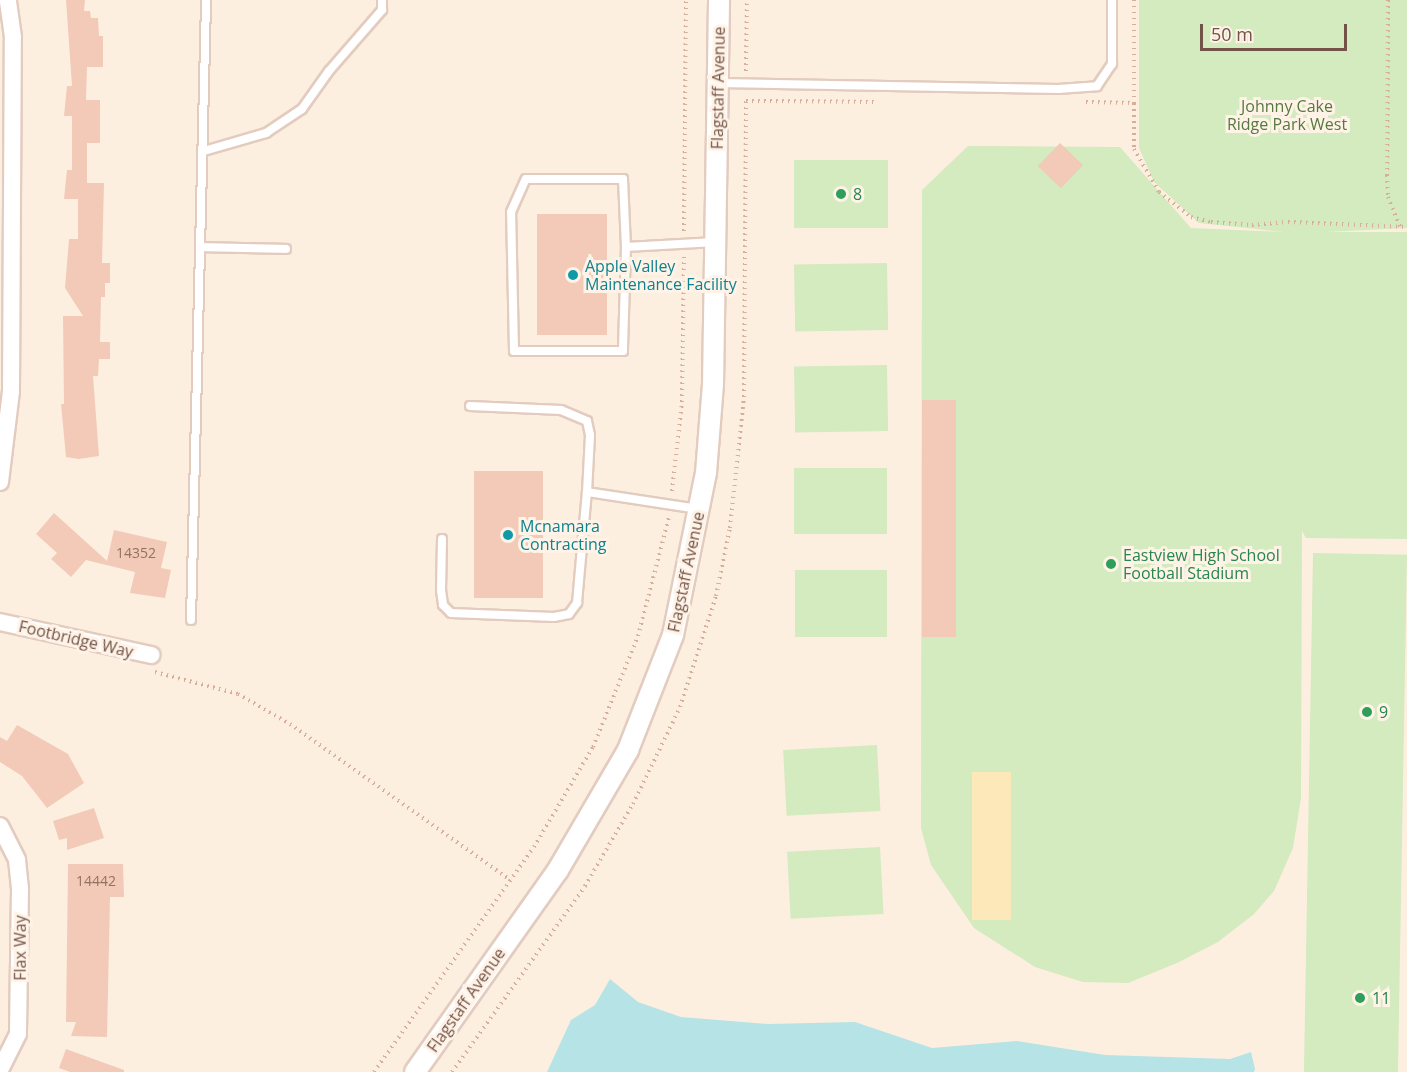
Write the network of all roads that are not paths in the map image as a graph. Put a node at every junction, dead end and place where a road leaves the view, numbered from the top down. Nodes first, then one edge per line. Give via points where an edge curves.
1 (8, 0) edge
2 (206, 0) edge
3 (382, 0) edge
4 (719, 0) edge
5 (1112, 0) edge
6 (718, 83) junction
7 (204, 151) junction
8 (716, 242) junction
9 (201, 247) junction
10 (626, 247) junction
11 (286, 249) dead end
12 (6, 259) edge
13 (470, 406) dead end
14 (0, 482) edge
15 (587, 492) junction
16 (699, 509) junction
17 (442, 538) dead end
18 (191, 620) dead end
19 (0, 622) edge
20 (151, 655) dead end
21 (0, 826) edge
22 (0, 1071) edge
23 (415, 1072) edge

1 - 12 street via 14,37
2 - 7 lane
3 - 7 lane via 382,10 328,71 302,109 266,133
4 - 6 street, Flagstaff Avenue
5 - 6 lane via 1112,64 1097,86 1058,89
6 - 8 street, Flagstaff Avenue
7 - 9 lane
8 - 10 lane
8 - 16 street, Flagstaff Avenue via 713,385
9 - 11 lane
9 - 18 lane
10 - 10 lane via 623,179 526,179 511,212 514,351 623,351
12 - 14 street via 11,391
13 - 15 lane via 561,410 586,421 590,435
15 - 16 lane
15 - 17 lane via 578,603 569,614 554,617 451,613 443,605 441,590
16 - 23 street, Flagstaff Avenue via 673,635 628,750 558,870
19 - 20 street, Footbridge Way
21 - 22 street, Flax Way via 17,860 20,890 18,1034

